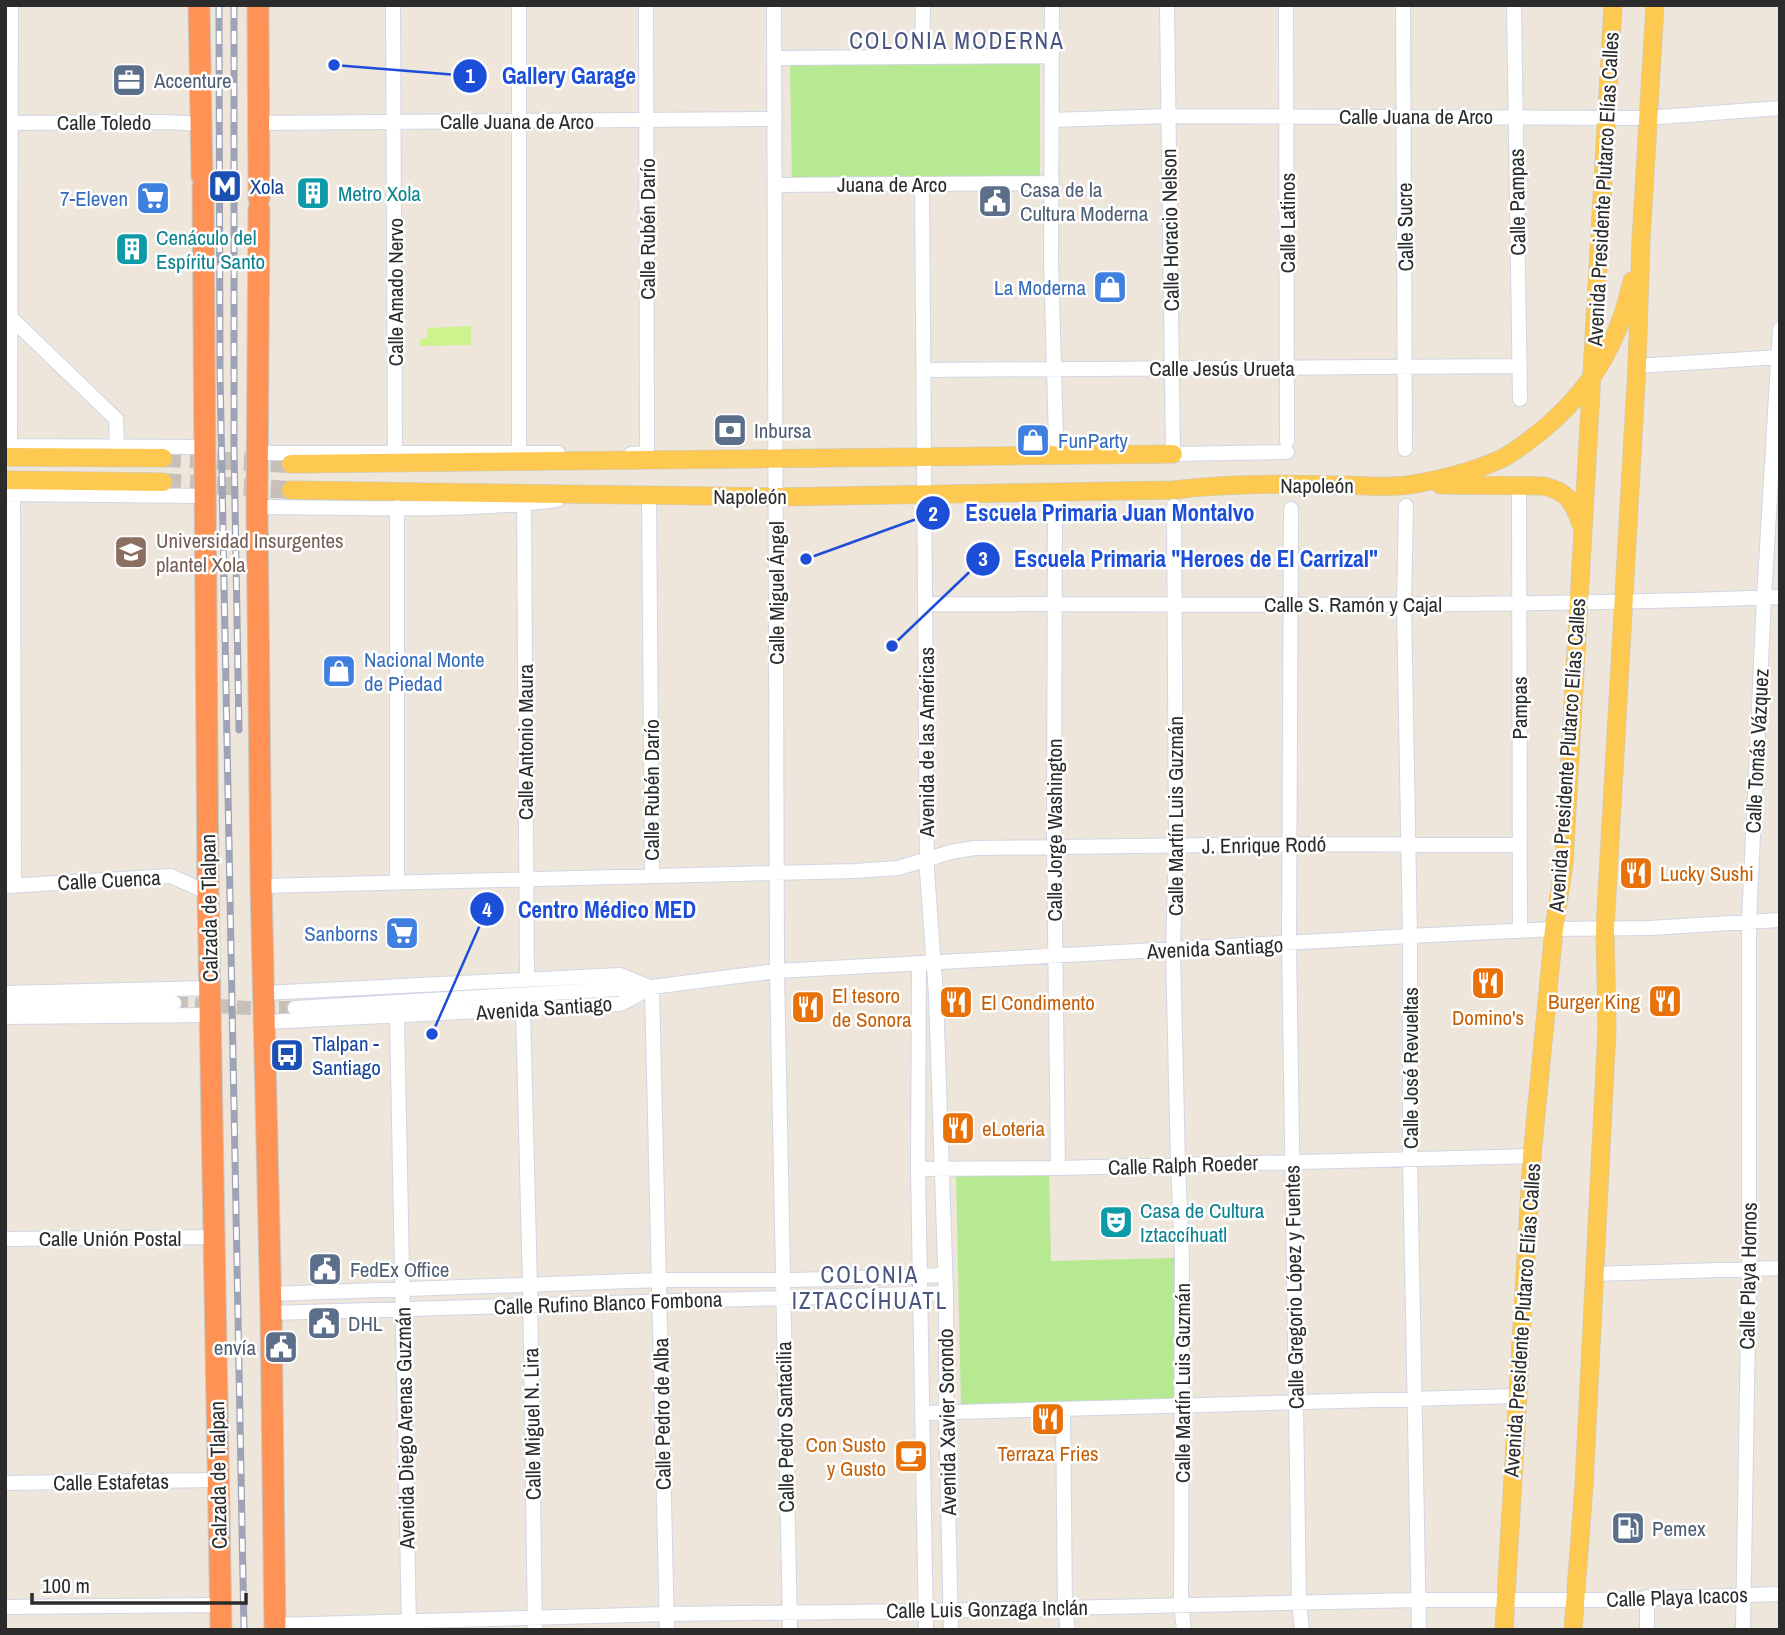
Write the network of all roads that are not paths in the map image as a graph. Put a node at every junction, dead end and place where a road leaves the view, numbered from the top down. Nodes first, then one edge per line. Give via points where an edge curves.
1 (11, 5) edge
2 (200, 5) edge
3 (258, 5) edge
4 (393, 5) edge
5 (519, 5) edge
6 (646, 5) edge
7 (774, 5) edge
8 (923, 5) edge
9 (1052, 5) edge
10 (1167, 5) edge
11 (1286, 5) edge
12 (1403, 5) edge
13 (1514, 5) edge
14 (1614, 5) edge
15 (1655, 5) edge
16 (922, 57) junction
17 (1052, 57) junction
18 (774, 58) junction
19 (1780, 108) edge
20 (1404, 115) junction
21 (1168, 116) junction
22 (1287, 116) junction
23 (1516, 116) junction
24 (1607, 117) junction
25 (1647, 118) junction
26 (775, 119) junction
27 (647, 120) junction
28 (1052, 120) junction
29 (520, 121) junction
30 (394, 122) junction
31 (8, 123) edge
32 (259, 123) junction
33 (202, 124) junction
34 (1052, 183) junction
35 (922, 184) junction
36 (775, 185) junction
37 (1641, 240) junction
38 (7, 314) edge
39 (1780, 329) edge
40 (1779, 358) edge
41 (1520, 366) junction
42 (1637, 366) junction
43 (1172, 367) junction
44 (1288, 368) junction
45 (1406, 368) junction
46 (1055, 369) junction
47 (924, 370) junction
48 (1593, 377) junction
49 (1520, 399) dead end
50 (1056, 440) dead end
51 (117, 446) junction
52 (204, 447) junction
53 (1287, 447) joint
54 (7, 449) edge
55 (1405, 449) dead end
56 (519, 452) junction
57 (258, 453) junction
58 (396, 453) junction
59 (1173, 454) junction
60 (924, 457) junction
61 (163, 458) tunnel mouth
62 (776, 458) junction
63 (291, 464) tunnel mouth
64 (163, 482) tunnel mouth
65 (1406, 485) junction
66 (1519, 485) junction
67 (8, 489) edge
68 (291, 490) tunnel mouth
69 (1055, 492) junction
70 (925, 493) junction
71 (606, 494) junction
72 (649, 495) junction
73 (204, 496) junction
74 (775, 497) junction
75 (524, 505) junction
76 (1174, 506) dead end
77 (1406, 506) dead end
78 (257, 507) junction
79 (397, 508) junction
80 (1291, 509) dead end
81 (1583, 530) junction
82 (1780, 597) edge
83 (1764, 598) junction
84 (1518, 603) junction
85 (1578, 603) junction
86 (1624, 603) junction
87 (925, 604) junction
88 (1054, 604) junction
89 (1175, 605) junction
90 (1290, 605) junction
91 (1404, 605) junction
92 (1290, 844) junction
93 (1408, 844) junction
94 (1519, 845) junction
95 (1054, 846) junction
96 (1176, 846) junction
97 (927, 860) junction
98 (777, 874) junction
99 (652, 876) junction
100 (526, 878) junction
101 (397, 883) junction
102 (10, 886) edge
103 (261, 886) junction
104 (208, 893) junction
105 (1780, 920) edge
106 (1749, 922) junction
107 (1554, 929) junction
108 (1605, 929) junction
109 (1520, 931) junction
110 (1410, 936) junction
111 (1289, 944) junction
112 (1173, 950) junction
113 (1055, 956) junction
114 (926, 964) junction
115 (777, 971) junction
116 (527, 979) junction
117 (652, 987) junction
118 (210, 988) junction
119 (5, 993) edge
120 (264, 993) junction
121 (174, 1003) tunnel mouth
122 (5, 1006) edge
123 (295, 1007) tunnel mouth
124 (523, 1009) junction
125 (210, 1015) junction
126 (5, 1017) edge
127 (397, 1017) junction
128 (266, 1022) junction
129 (1532, 1156) junction
130 (1410, 1159) junction
131 (1291, 1162) junction
132 (1178, 1165) junction
133 (918, 1168) junction
134 (940, 1168) junction
135 (1058, 1168) junction
136 (214, 1237) junction
137 (5, 1239) edge
138 (1780, 1268) edge
139 (1749, 1269) junction
140 (1594, 1274) junction
141 (945, 1275) junction
142 (921, 1276) junction
143 (659, 1280) junction
144 (782, 1280) junction
145 (530, 1286) junction
146 (403, 1289) junction
147 (946, 1293) junction
148 (921, 1294) junction
149 (782, 1298) junction
150 (660, 1302) junction
151 (271, 1303) junction
152 (530, 1304) junction
153 (403, 1309) junction
154 (1516, 1396) junction
155 (1414, 1400) junction
156 (1297, 1403) junction
157 (1183, 1406) junction
158 (1063, 1410) junction
159 (923, 1413) junction
160 (946, 1413) junction
161 (217, 1480) junction
162 (5, 1483) edge
163 (1780, 1594) edge
164 (1743, 1595) junction
165 (1647, 1597) junction
166 (1505, 1599) junction
167 (1418, 1600) junction
168 (1574, 1600) junction
169 (1299, 1602) junction
170 (1181, 1604) junction
171 (220, 1605) junction
172 (5, 1607) edge
173 (1065, 1608) junction
174 (950, 1610) junction
175 (926, 1611) junction
176 (789, 1612) junction
177 (666, 1614) junction
178 (535, 1624) edge
179 (409, 1625) edge
180 (275, 1628) edge
181 (221, 1630) edge
182 (667, 1630) edge
183 (790, 1630) edge
184 (926, 1630) edge
185 (951, 1630) edge
186 (1068, 1630) edge
187 (1184, 1630) edge
188 (1302, 1630) edge
189 (1419, 1630) edge
190 (1504, 1630) edge
191 (1573, 1630) edge
192 (1647, 1630) edge
193 (1743, 1630) edge

1 - 31 street
2 - 33 highway, Calzada de Tlalpan
3 - 32 highway
4 - 30 street, Calle Amado Nervo
5 - 29 street
6 - 27 street, Calle Rubén Darío
7 - 18 street, Calle Miguel Ángel
8 - 16 street
9 - 17 street
10 - 21 street, Calle Horacio Nelson
11 - 22 street, Calle Latinos
12 - 20 street, Calle Sucre
13 - 23 street, Calle Pampas
14 - 24 main road, Avenida Presidente Plutarco Elías Calles
15 - 25 main road, Avenida Presidente Plutarco Elías Calles
16 - 17 street
16 - 18 street
17 - 28 street
18 - 26 street, Calle Miguel Ángel
19 - 25 street, Calle Juana de Arco
20 - 22 street, Calle Juana de Arco
20 - 23 street, Calle Juana de Arco
20 - 45 street, Calle Sucre
21 - 22 street, Calle Juana de Arco
21 - 28 street, Calle Juana de Arco
21 - 43 street, Calle Horacio Nelson
22 - 44 street, Calle Latinos
23 - 24 street, Calle Juana de Arco
23 - 41 street, Calle Pampas
24 - 25 street, Calle Juana de Arco
24 - 48 main road, Avenida Presidente Plutarco Elías Calles
25 - 37 main road, Avenida Presidente Plutarco Elías Calles
26 - 27 street, Calle Juana de Arco
26 - 36 street, Calle Miguel Ángel
27 - 29 street, Calle Juana de Arco
27 - 56 street, Calle Rubén Darío via 646,453
28 - 34 street
29 - 30 street, Calle Juana de Arco
29 - 56 street
30 - 32 street, Calle Juana de Arco
30 - 58 street, Calle Amado Nervo
31 - 33 street, Calle Toledo
31 - 38 street
32 - 57 highway
33 - 52 highway, Calzada de Tlalpan
34 - 35 street, Juana de Arco
34 - 46 street
35 - 36 street, Juana de Arco
35 - 47 street, Avenida de las Américas
36 - 62 street, Calle Miguel Ángel
37 - 42 main road, Avenida Presidente Plutarco Elías Calles
37 - 48 main road, Napoleón via 1625,313
38 - 51 street via 116,419
38 - 54 street
39 - 40 street, Calle Tomás Vázquez
40 - 42 street
40 - 83 street, Calle Tomás Vázquez
41 - 45 street, Calle Jesús Urueta
41 - 49 street, Calle Pampas
42 - 86 main road, Avenida Presidente Plutarco Elías Calles
43 - 44 street, Calle Jesús Urueta
43 - 46 street, Calle Jesús Urueta
43 - 59 street, Calle Horacio Nelson
44 - 45 street, Calle Jesús Urueta
44 - 53 street, Calle Latinos
45 - 55 street, Calle Sucre
46 - 47 street, Calle Jesús Urueta
46 - 50 street
47 - 60 street, Avenida de las Américas
48 - 65 main road, Napoleón via 1571,404 1501,459 1471,471
48 - 81 main road, Avenida Presidente Plutarco Elías Calles
51 - 52 street
51 - 54 street
52 - 73 highway, Calzada de Tlalpan
53 - 59 street, Napoleón
54 - 61 main road
56 - 58 street
57 - 58 street
57 - 78 highway
59 - 60 main road, Napoleón
60 - 62 main road, Napoleón
60 - 70 street, Avenida de las Américas
62 - 63 main road, Napoleón
62 - 74 street, Calle Miguel Ángel
64 - 67 main road
65 - 66 main road
65 - 69 main road, Napoleón via 1220,484 1174,490
66 - 81 main road via 1559,489 1573,503
66 - 84 street, Pampas
67 - 73 street
67 - 102 street
68 - 71 main road, Napoleón
69 - 70 main road, Napoleón
69 - 88 street, Calle Jorge Washington
70 - 74 main road, Napoleón
70 - 87 street, Avenida de las Américas
71 - 72 main road, Napoleón
71 - 75 street, Napoleón
72 - 74 main road, Napoleón
72 - 99 street, Calle Rubén Darío
73 - 104 highway, Calzada de Tlalpan
74 - 98 street, Calle Miguel Ángel
75 - 79 street, Napoleón
75 - 100 street, Calle Antonio Maura
76 - 89 street, Calle Martín Luis Guzmán
77 - 91 street, Calle José Revueltas
78 - 79 street, Napoleón
78 - 103 highway
79 - 101 street
80 - 90 street
81 - 85 main road, Avenida Presidente Plutarco Elías Calles
82 - 83 street, Calle S. Ramón y Cajal
83 - 86 street, Calle S. Ramón y Cajal
83 - 106 street, Calle Tomás Vázquez
84 - 85 street, Calle S. Ramón y Cajal
84 - 91 street, Calle S. Ramón y Cajal
84 - 94 street, Pampas
85 - 86 street, Calle S. Ramón y Cajal
85 - 107 main road, Avenida Presidente Plutarco Elías Calles via 1564,863
86 - 108 main road, Avenida Presidente Plutarco Elías Calles
87 - 88 street, Calle S. Ramón y Cajal
87 - 97 street, Avenida de las Américas
88 - 89 street, Calle S. Ramón y Cajal
88 - 95 street, Calle Jorge Washington
89 - 90 street, Calle S. Ramón y Cajal
89 - 96 street, Calle Martín Luis Guzmán
90 - 91 street, Calle S. Ramón y Cajal
90 - 92 street
91 - 93 street, Calle José Revueltas
92 - 93 street, J. Enrique Rodó
92 - 96 street, J. Enrique Rodó
92 - 111 street
93 - 94 street, J. Enrique Rodó
93 - 110 street, Calle José Revueltas
94 - 109 street, Pampas
95 - 96 street, J. Enrique Rodó
95 - 97 street, J. Enrique Rodó via 974,848
95 - 113 street, Calle Jorge Washington
96 - 112 street, Calle Martín Luis Guzmán
97 - 98 street, J. Enrique Rodó via 898,868
97 - 114 street, Avenida de las Américas
98 - 99 street, J. Enrique Rodó
98 - 115 street, Calle Miguel Ángel
99 - 100 street, J. Enrique Rodó
100 - 101 street, J. Enrique Rodó
100 - 116 street, Calle Antonio Maura
101 - 103 street, J. Enrique Rodó
102 - 104 street, Calle Cuenca via 171,876
103 - 120 highway
104 - 118 highway, Calzada de Tlalpan
105 - 106 street, Avenida Santiago
106 - 108 street, Avenida Santiago
106 - 139 street, Calle Playa Hornos
107 - 108 street, Avenida Santiago
107 - 109 street, Avenida Santiago
107 - 129 main road, Avenida Presidente Plutarco Elías Calles
108 - 140 main road, Avenida Presidente Plutarco Elías Calles via 1607,1030
109 - 110 street, Avenida Santiago
110 - 111 street, Avenida Santiago
110 - 130 street, Calle José Revueltas
111 - 112 street, Avenida Santiago
111 - 131 street, Calle Gregorio López y Fuentes
112 - 113 street, Avenida Santiago
112 - 132 street, Calle Martín Luis Guzmán
113 - 114 street, Avenida Santiago
113 - 135 street, Calle Jorge Washington
114 - 115 street, Avenida Santiago
114 - 133 street, Avenida Xavier Sorondo
114 - 134 street, Avenida Xavier Sorondo
115 - 117 street, Avenida Santiago
115 - 144 street, Calle Pedro Santacilia
116 - 117 street, Avenida Santiago via 620,975
116 - 120 street, Avenida Santiago
117 - 123 street, Avenida Santiago
117 - 124 street, Avenida Santiago via 620,1004
117 - 143 street, Calle Pedro de Alba
118 - 119 street
118 - 125 highway, Calzada de Tlalpan
120 - 128 highway
121 - 122 street
124 - 127 street, Avenida Santiago
124 - 145 street, Calle Miguel N. Lira
125 - 126 street
125 - 136 highway, Calzada de Tlalpan
127 - 128 street, Avenida Santiago
127 - 146 street, Avenida Diego Arenas Guzmán
128 - 151 highway
129 - 130 street, Calle Ralph Roeder
129 - 154 main road, Avenida Presidente Plutarco Elías Calles
130 - 131 street, Calle Ralph Roeder
130 - 155 street, Calle José Revueltas
131 - 132 street, Calle Ralph Roeder
131 - 156 street, Calle Gregorio López y Fuentes
132 - 135 street, Calle Ralph Roeder
132 - 157 street, Calle Martín Luis Guzmán
133 - 134 street, Calle Ralph Roeder
133 - 142 street, Avenida Xavier Sorondo
134 - 135 street, Calle Ralph Roeder
134 - 141 street, Avenida Xavier Sorondo
136 - 137 street, Calle Unión Postal
136 - 161 highway, Calzada de Tlalpan
138 - 139 street
139 - 140 street
139 - 164 street, Calle Playa Hornos
140 - 168 main road, Avenida Presidente Plutarco Elías Calles
141 - 142 street, Calle Rufino Blanco Fombona
141 - 147 street, Avenida Xavier Sorondo
142 - 144 street, Calle Rufino Blanco Fombona
142 - 148 street, Avenida Xavier Sorondo
143 - 144 street, Calle Rufino Blanco Fombona
143 - 145 street, Calle Rufino Blanco Fombona
143 - 150 street, Calle Pedro de Alba
144 - 149 street, Calle Pedro Santacilia
145 - 146 street, Calle Rufino Blanco Fombona
145 - 152 street, Calle Miguel N. Lira
146 - 151 street, Calle Rufino Blanco Fombona
146 - 153 street, Avenida Diego Arenas Guzmán
147 - 148 street, Calle Rufino Blanco Fombona
147 - 160 street, Avenida Xavier Sorondo
148 - 149 street, Calle Rufino Blanco Fombona
148 - 159 street, Avenida Xavier Sorondo
149 - 150 street, Calle Rufino Blanco Fombona
149 - 176 street, Calle Pedro Santacilia
150 - 152 street, Calle Rufino Blanco Fombona
150 - 177 street, Calle Pedro de Alba
151 - 153 street, Calle Rufino Blanco Fombona
151 - 180 highway
152 - 153 street, Calle Rufino Blanco Fombona
152 - 178 street, Calle Miguel N. Lira
153 - 179 street, Avenida Diego Arenas Guzmán
154 - 155 street
154 - 166 main road, Avenida Presidente Plutarco Elías Calles
155 - 156 street
155 - 167 street, Calle José Revueltas
156 - 157 street
156 - 169 street, Calle Gregorio López y Fuentes
157 - 158 street
157 - 170 street, Calle Martín Luis Guzmán
158 - 160 street
158 - 173 street
159 - 160 street
159 - 175 street, Avenida Xavier Sorondo
160 - 174 street, Avenida Xavier Sorondo
161 - 162 street, Calle Estafetas
161 - 171 highway, Calzada de Tlalpan
163 - 164 street, Calle Playa Icacos
164 - 165 street, Calle Playa Icacos
164 - 193 street, Calle Playa Hornos
165 - 168 street, Calle Playa Icacos
165 - 192 street
166 - 167 street, Calle Luis Gonzaga Inclán
166 - 168 street, Calle Luis Gonzaga Inclán
166 - 190 main road, Avenida Presidente Plutarco Elías Calles
167 - 169 street, Calle Luis Gonzaga Inclán
167 - 189 street, Calle José Revueltas
168 - 191 main road, Avenida Presidente Plutarco Elías Calles
169 - 170 street, Calle Luis Gonzaga Inclán
169 - 188 street, Calle Gregorio López y Fuentes
170 - 173 street, Calle Luis Gonzaga Inclán
170 - 187 street, Calle Martín Luis Guzmán
171 - 172 street
171 - 181 highway, Calzada de Tlalpan
173 - 174 street, Calle Luis Gonzaga Inclán
173 - 186 street
174 - 175 street, Calle Luis Gonzaga Inclán
174 - 185 street, Avenida Xavier Sorondo
175 - 176 street, Calle Luis Gonzaga Inclán
175 - 184 street, Avenida Xavier Sorondo
176 - 177 street, Calle Luis Gonzaga Inclán
176 - 183 street, Calle Pedro Santacilia
177 - 178 street, Calle Luis Gonzaga Inclán
177 - 182 street, Calle Pedro de Alba
178 - 179 street, Calle Luis Gonzaga Inclán
179 - 180 street, Calle Luis Gonzaga Inclán

